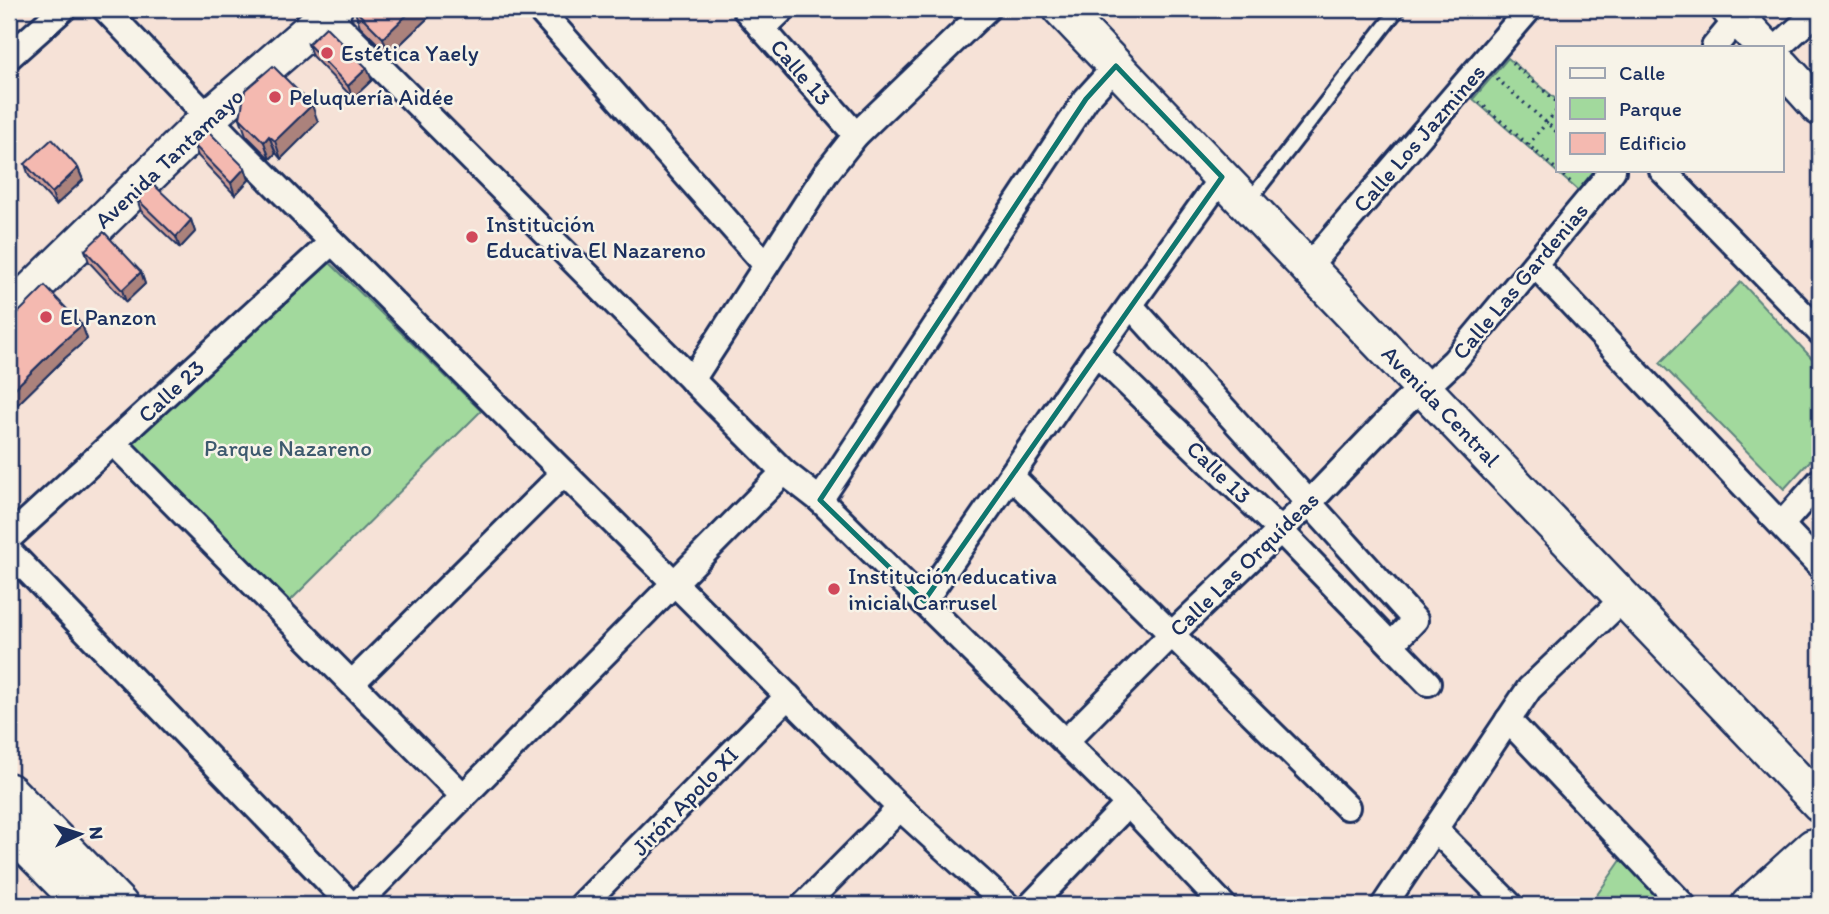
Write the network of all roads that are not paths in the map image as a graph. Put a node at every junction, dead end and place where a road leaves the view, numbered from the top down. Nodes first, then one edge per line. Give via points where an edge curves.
1 (62, 9) edge
2 (105, 9) edge
3 (539, 9) edge
4 (745, 9) edge
5 (783, 9) edge
6 (988, 9) edge
7 (1061, 9) edge
8 (1398, 9) edge
9 (1529, 9) edge
10 (1820, 9) edge
11 (323, 10) edge
12 (1733, 13) edge
13 (762, 29) junction
14 (1715, 46) edge
15 (1764, 46) edge
16 (1779, 46) edge
17 (9, 57) edge
18 (1116, 66) junction
19 (1784, 68) edge
20 (1820, 108) edge
21 (203, 112) junction
22 (856, 135) junction
23 (1611, 172) edge
24 (1664, 172) edge
25 (1222, 177) junction
26 (1247, 203) junction
27 (332, 242) junction
28 (766, 265) junction
29 (1535, 265) junction
30 (1308, 267) junction
31 (9, 282) edge
32 (1131, 306) junction
33 (9, 312) edge
34 (1820, 332) edge
35 (1097, 353) junction
36 (692, 380) junction
37 (1424, 389) junction
38 (114, 443) junction
39 (784, 472) junction
40 (564, 474) junction
41 (1011, 476) junction
42 (1820, 481) edge
43 (820, 500) junction
44 (1309, 502) junction
45 (1782, 524) junction
46 (1280, 530) junction
47 (9, 538) edge
48 (9, 551) edge
49 (1820, 566) edge
50 (675, 583) junction
51 (1624, 598) junction
52 (924, 601) junction
53 (1171, 634) junction
54 (1392, 644) junction
55 (352, 683) junction
56 (1428, 683) dead end
57 (788, 696) junction
58 (1508, 720) junction
59 (1066, 741) junction
60 (9, 791) edge
61 (463, 796) junction
62 (1128, 804) junction
63 (1820, 804) edge
64 (1347, 807) dead end
65 (900, 808) junction
66 (9, 829) edge
67 (1435, 829) junction
68 (1820, 845) edge
69 (1820, 886) edge
70 (84, 905) edge
71 (120, 905) edge
72 (353, 905) edge
73 (582, 905) edge
74 (804, 905) edge
75 (1007, 905) edge
76 (1031, 905) edge
77 (1223, 905) edge
78 (1384, 905) edge
79 (1510, 905) edge
80 (1683, 905) edge
81 (1749, 905) edge
82 (1798, 905) edge

1 - 17 street
2 - 21 street
3 - 28 street
4 - 13 street, Calle 13
5 - 13 street
6 - 22 street
7 - 18 street, Avenida Central
8 - 26 lane
9 - 30 street, Calle Los Jazmines
10 - 16 street
11 - 21 street, Avenida Tantamayo
11 - 36 street
12 - 14 street
12 - 15 street
13 - 22 street, Calle 13
18 - 25 street, Avenida Central
18 - 43 street via 1086,99
19 - 20 street
21 - 27 street
21 - 31 street, Avenida Tantamayo
21 - 33 street, Avenida Tantamayo
22 - 28 street
23 - 29 street, Calle Las Gardenias
24 - 34 street
25 - 26 street, Avenida Central
25 - 32 street
26 - 30 street, Avenida Central
27 - 38 street, Calle 23
27 - 40 street
28 - 36 street
29 - 37 street, Calle Las Gardenias via 1454,361
29 - 45 street
30 - 37 street, Avenida Central
32 - 35 street
32 - 44 street, Calle 13
35 - 41 street
35 - 46 street, Calle 13
36 - 39 street
37 - 44 street, Calle Las Orquídeas
37 - 51 street, Avenida Central
38 - 47 street, Calle 23
38 - 55 street
39 - 43 street
39 - 50 street
40 - 50 street
40 - 55 street
41 - 52 street
41 - 53 street
42 - 45 street
43 - 52 street
44 - 46 street, Calle Las Orquídeas
44 - 54 street, Calle 13 via 1415,620
45 - 49 street
46 - 53 street, Calle Las Orquídeas
46 - 54 street, Calle 13
48 - 72 street
50 - 57 street
50 - 61 street
51 - 58 street via 1529,689
51 - 63 street, Avenida Central
52 - 59 street
53 - 59 street, Calle Las Orquídeas
53 - 64 street
54 - 56 street, Calle 13
55 - 61 street
57 - 65 street
57 - 73 street, Jirón Apolo XI
58 - 67 street
58 - 80 street
59 - 62 street
60 - 71 street
61 - 72 street
62 - 76 street
62 - 77 street
65 - 74 street
65 - 75 street
66 - 70 street
67 - 78 street
67 - 79 street
68 - 81 street
69 - 82 street

